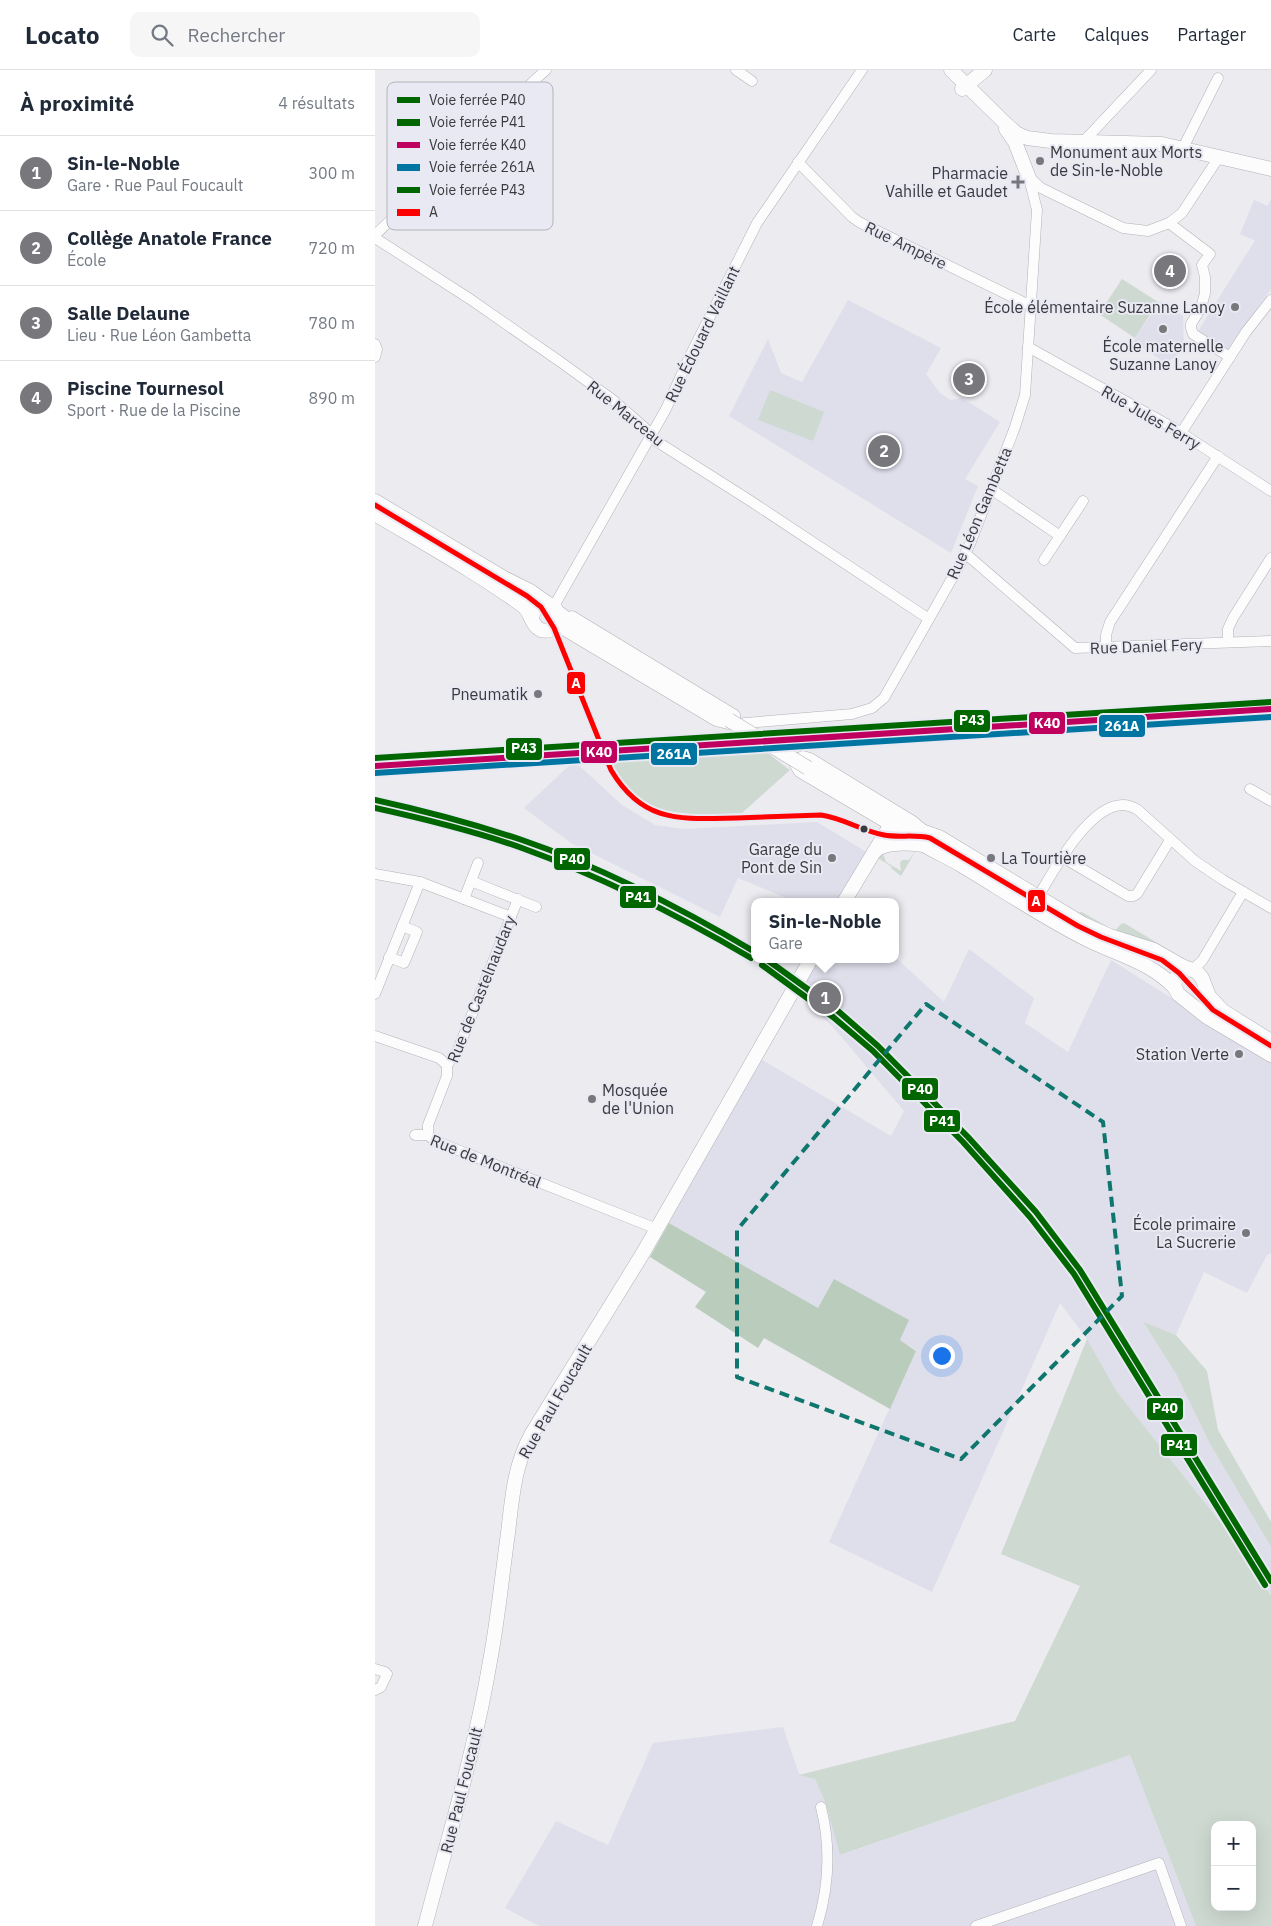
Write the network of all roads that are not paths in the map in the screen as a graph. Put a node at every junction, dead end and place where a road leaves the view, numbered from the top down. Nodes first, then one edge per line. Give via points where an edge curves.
1 (546, 70) edge
2 (736, 70) edge
3 (862, 70) edge
4 (941, 70) edge
5 (951, 70) edge
6 (985, 70) edge
7 (1151, 70) edge
8 (1218, 78) dead end
9 (752, 81) dead end
10 (531, 82) edge
11 (965, 87) junction
12 (1040, 140) junction
13 (1083, 142) junction
14 (1183, 148) junction
15 (1219, 157) junction
16 (1022, 160) junction
17 (798, 162) junction
18 (1271, 169) edge
19 (1029, 178) junction
20 (1053, 194) junction
21 (1037, 210) junction
22 (1169, 223) junction
23 (387, 224) edge
24 (375, 236) edge
25 (1271, 300) edge
26 (1031, 306) junction
27 (375, 344) edge
28 (1028, 347) junction
29 (375, 357) edge
30 (1230, 357) junction
31 (1181, 433) junction
32 (652, 434) junction
33 (1218, 456) junction
34 (991, 489) junction
35 (1271, 491) edge
36 (375, 501) edge
37 (1083, 501) dead end
38 (375, 514) edge
39 (1060, 536) junction
40 (966, 554) junction
41 (1271, 558) edge
42 (1044, 560) dead end
43 (555, 615) junction
44 (532, 617) junction
45 (929, 619) junction
46 (1271, 641) edge
47 (1228, 642) junction
48 (1107, 648) junction
49 (730, 720) junction
50 (1249, 789) dead end
51 (1271, 801) edge
52 (892, 822) junction
53 (926, 839) junction
54 (1170, 840) junction
55 (873, 853) junction
56 (1062, 857) junction
57 (478, 864) dead end
58 (375, 874) edge
59 (471, 881) junction
60 (420, 882) junction
61 (1243, 892) junction
62 (1038, 897) junction
63 (464, 898) junction
64 (847, 898) edge
65 (518, 899) junction
66 (536, 907) dead end
67 (1271, 908) edge
68 (511, 917) junction
69 (402, 926) junction
70 (389, 957) junction
71 (809, 963) edge
72 (1198, 972) junction
73 (1179, 993) junction
74 (375, 994) edge
75 (375, 1036) edge
76 (1271, 1041) edge
77 (1271, 1055) edge
78 (447, 1065) junction
79 (415, 1135) dead end
80 (428, 1135) junction
81 (657, 1229) junction
82 (375, 1669) edge
83 (375, 1690) edge
84 (821, 1807) dead end
85 (425, 1926) edge
86 (817, 1926) edge
87 (976, 1926) edge
88 (1181, 1926) edge

1 - 10 street
2 - 9 street
3 - 17 street, Rue Édouard Vaillant
4 - 11 main road
5 - 11 main road
6 - 11 main road
7 - 13 street
8 - 14 street
11 - 12 main road via 1016,133
11 - 16 main road, Rue Léon Gambetta via 1011,136
12 - 13 main road
12 - 16 main road via 1029,145
13 - 14 main road via 1141,142
14 - 15 main road
15 - 18 main road
15 - 22 street via 1186,208
16 - 19 main road, Rue Léon Gambetta
17 - 26 street, Rue Ampère via 859,222
17 - 32 street, Rue Édouard Vaillant via 757,223
19 - 20 street
19 - 21 street, Rue Léon Gambetta
20 - 21 street via 1042,199
20 - 22 street via 1129,230 1148,231
21 - 26 street, Rue Léon Gambetta
22 - 30 street via 1210,254 1202,265 1204,298 1191,328 1193,334
23 - 24 street
24 - 32 street, Rue Marceau via 563,363
25 - 30 street
26 - 28 street, Rue Léon Gambetta
27 - 29 street
28 - 31 street, Rue Jules Ferry
28 - 34 street, Rue Léon Gambetta via 1024,401
30 - 31 street
31 - 33 street, Rue Jules Ferry
32 - 43 street, Rue Édouard Vaillant
32 - 45 street, Rue Marceau via 656,441
33 - 35 street, Rue Jules Ferry
33 - 48 street via 1110,622
34 - 39 street
34 - 40 street, Rue Léon Gambetta
36 - 43 main road via 530,591
37 - 39 street
38 - 44 main road via 498,589 525,607
39 - 42 street
40 - 45 street, Rue Léon Gambetta
40 - 48 street, Rue Daniel Fery via 1071,646 1079,649
41 - 47 street via 1230,623
43 - 44 main road, Rue Édouard Vaillant via 537,606
43 - 44 main road via 548,630 535,626
43 - 49 main road
43 - 49 street via 573,616
43 - 49 street via 716,721
45 - 49 street, Rue Léon Gambetta via 883,698 872,708 852,714 755,723
46 - 47 street, Rue Daniel Fery
47 - 48 street, Rue Daniel Fery
49 - 52 main road, bridge
50 - 51 street
52 - 53 main road
52 - 53 main road via 914,840
52 - 53 street via 799,772 795,765 797,759 803,756 810,758 913,821
52 - 55 main road
53 - 55 main road via 914,844 887,845
53 - 62 main road via 939,837
53 - 73 main road via 1084,938 1146,966
54 - 56 street via 1138,810 1119,805 1095,818
54 - 56 street via 1133,896
54 - 61 street via 1201,866
55 - 64 main road
56 - 62 street
57 - 59 street
58 - 60 street
59 - 63 street
59 - 65 street
60 - 63 street
60 - 69 street
61 - 67 street
61 - 72 street
62 - 72 main road via 1088,926 1155,950
63 - 68 street
65 - 66 street
65 - 68 street, Rue de Castelnaudary
68 - 78 street, Rue de Castelnaudary via 457,1052
69 - 70 street
69 - 70 street via 417,932 404,963
70 - 74 street
71 - 81 main road, Rue Paul Foucault
72 - 73 main road via 1182,971 1178,974 1174,982
72 - 73 main road via 1201,992 1190,999
72 - 76 main road via 1209,996 1223,1011
73 - 77 main road via 1207,1017
75 - 78 street via 439,1058
78 - 80 street, Rue de Castelnaudary via 447,1076 428,1125
79 - 80 street, Rue de Montréal
80 - 81 street, Rue de Montréal via 435,1141
81 - 85 main road, Rue Paul Foucault via 531,1435 519,1460 481,1712
82 - 83 street via 387,1674 380,1688
84 - 86 street via 827,1868
87 - 88 street via 1159,1863

